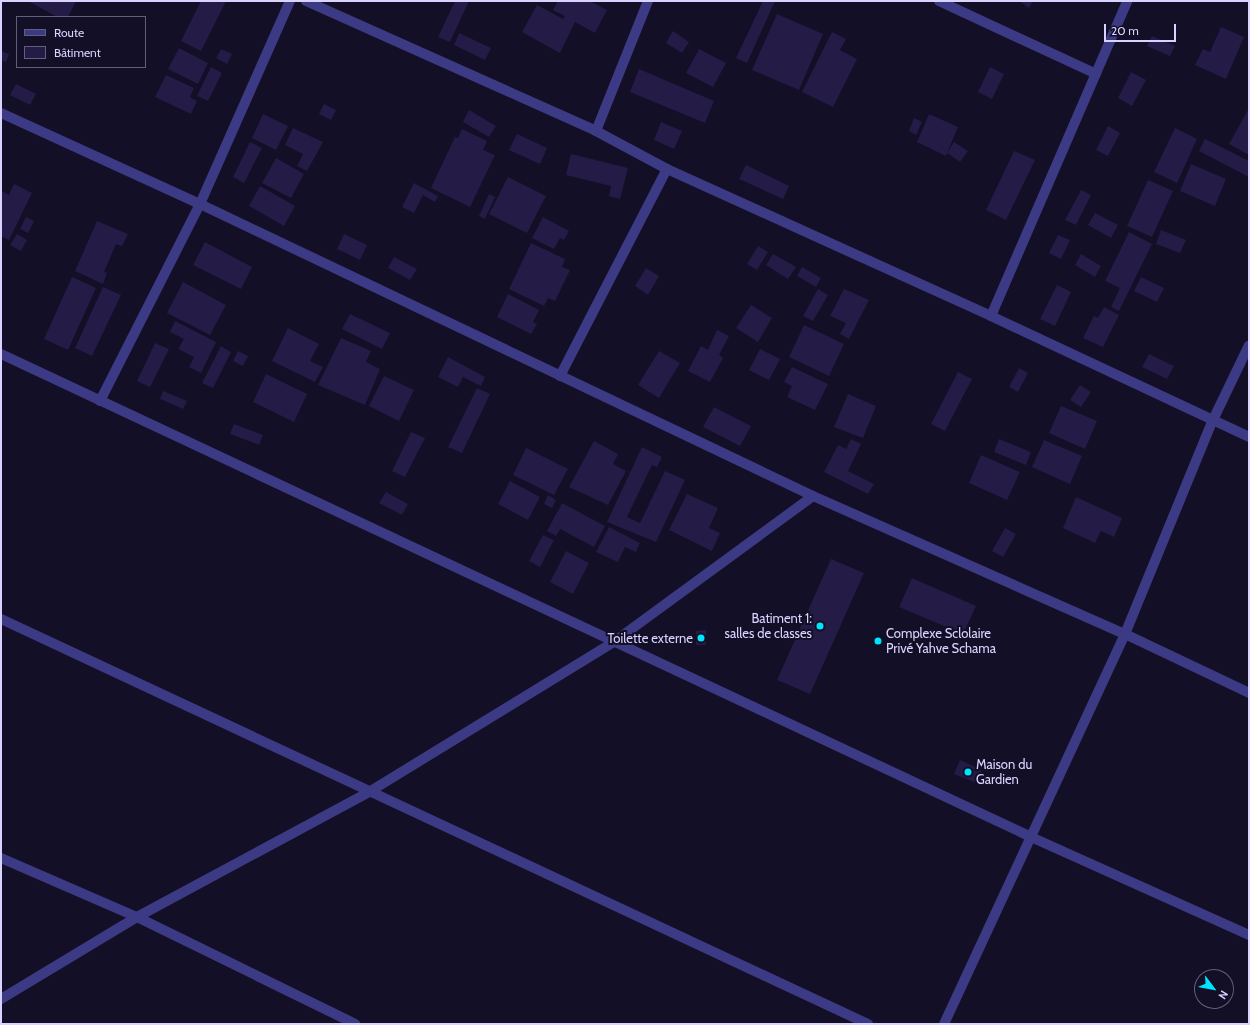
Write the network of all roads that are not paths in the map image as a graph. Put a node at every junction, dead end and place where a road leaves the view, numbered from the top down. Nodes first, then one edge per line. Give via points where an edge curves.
1 (290, 1) edge
2 (306, 1) edge
3 (648, 1) edge
4 (939, 1) edge
5 (1127, 1) edge
6 (1096, 74) junction
7 (1, 113) edge
8 (596, 131) junction
9 (667, 169) junction
10 (200, 204) junction
11 (991, 316) junction
12 (1249, 345) edge
13 (1, 354) edge
14 (560, 376) junction
15 (100, 401) junction
16 (1212, 422) junction
17 (1249, 437) edge
18 (813, 496) junction
19 (1, 619) edge
20 (1125, 634) junction
21 (615, 641) junction
22 (1249, 692) edge
23 (369, 792) junction
24 (1031, 836) junction
25 (1, 858) edge
26 (137, 917) junction
27 (1249, 935) edge
28 (1, 999) edge
29 (355, 1024) edge
30 (868, 1024) edge
31 (944, 1024) edge

1 - 10 street
2 - 8 street
3 - 8 street
4 - 6 street
5 - 6 street
6 - 11 street
7 - 10 street
8 - 9 street
9 - 11 street
9 - 14 street
10 - 14 street
10 - 15 street
11 - 16 street
12 - 16 street
13 - 15 street
14 - 18 street
15 - 21 street
16 - 17 street
16 - 20 street
18 - 20 street
18 - 21 street
19 - 23 street
20 - 22 street
20 - 24 street
21 - 23 street
21 - 24 street
23 - 26 street
23 - 30 street
24 - 27 street
24 - 31 street
25 - 26 street
26 - 28 street
26 - 29 street

